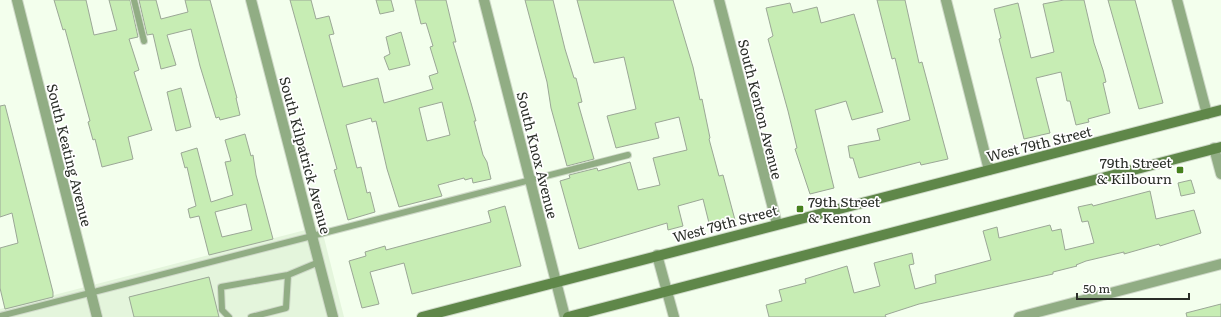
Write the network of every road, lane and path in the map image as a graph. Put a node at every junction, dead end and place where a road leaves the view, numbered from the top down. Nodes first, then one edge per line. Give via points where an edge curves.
1 (17, 0) edge
2 (134, 0) edge
3 (251, 0) edge
4 (484, 0) edge
5 (719, 0) edge
6 (946, 0) edge
7 (1177, 0) edge
8 (144, 41) dead end
9 (1221, 110) edge
10 (1207, 114) junction
11 (1218, 148) edge
12 (628, 155) dead end
13 (989, 170) junction
14 (1221, 174) edge
15 (530, 180) junction
16 (777, 224) junction
17 (312, 236) junction
18 (657, 256) junction
19 (319, 262) junction
20 (1221, 264) edge
21 (288, 275) junction
22 (556, 281) junction
23 (666, 292) junction
24 (91, 294) junction
25 (0, 316) edge
26 (97, 317) edge
27 (229, 317) edge
28 (251, 317) edge
29 (333, 317) edge
30 (422, 317) edge
31 (565, 317) edge
32 (568, 317) edge
33 (674, 317) edge
34 (1019, 317) edge

1 - 24 street, South Keating Avenue
2 - 8 lane
3 - 17 street, South Kilpatrick Avenue
4 - 15 street, South Knox Avenue
5 - 16 street, South Kenton Avenue
6 - 13 street
7 - 10 street
9 - 10 main road, West 79th Street
10 - 13 main road, West 79th Street
11 - 14 street
11 - 23 main road
12 - 15 lane
13 - 16 main road, West 79th Street
15 - 17 lane
15 - 22 street, South Knox Avenue
16 - 18 main road, West 79th Street
17 - 19 street, South Kilpatrick Avenue
17 - 24 lane
18 - 22 main road, West 79th Street
18 - 23 street
19 - 21 lane
19 - 29 street, South Kilpatrick Avenue
20 - 34 street
21 - 27 lane via 222,287 222,310
21 - 28 lane via 286,308
22 - 30 main road, West 79th Street
22 - 31 street, South Knox Avenue
23 - 32 main road
23 - 33 street
24 - 25 lane
24 - 26 street, South Keating Avenue

